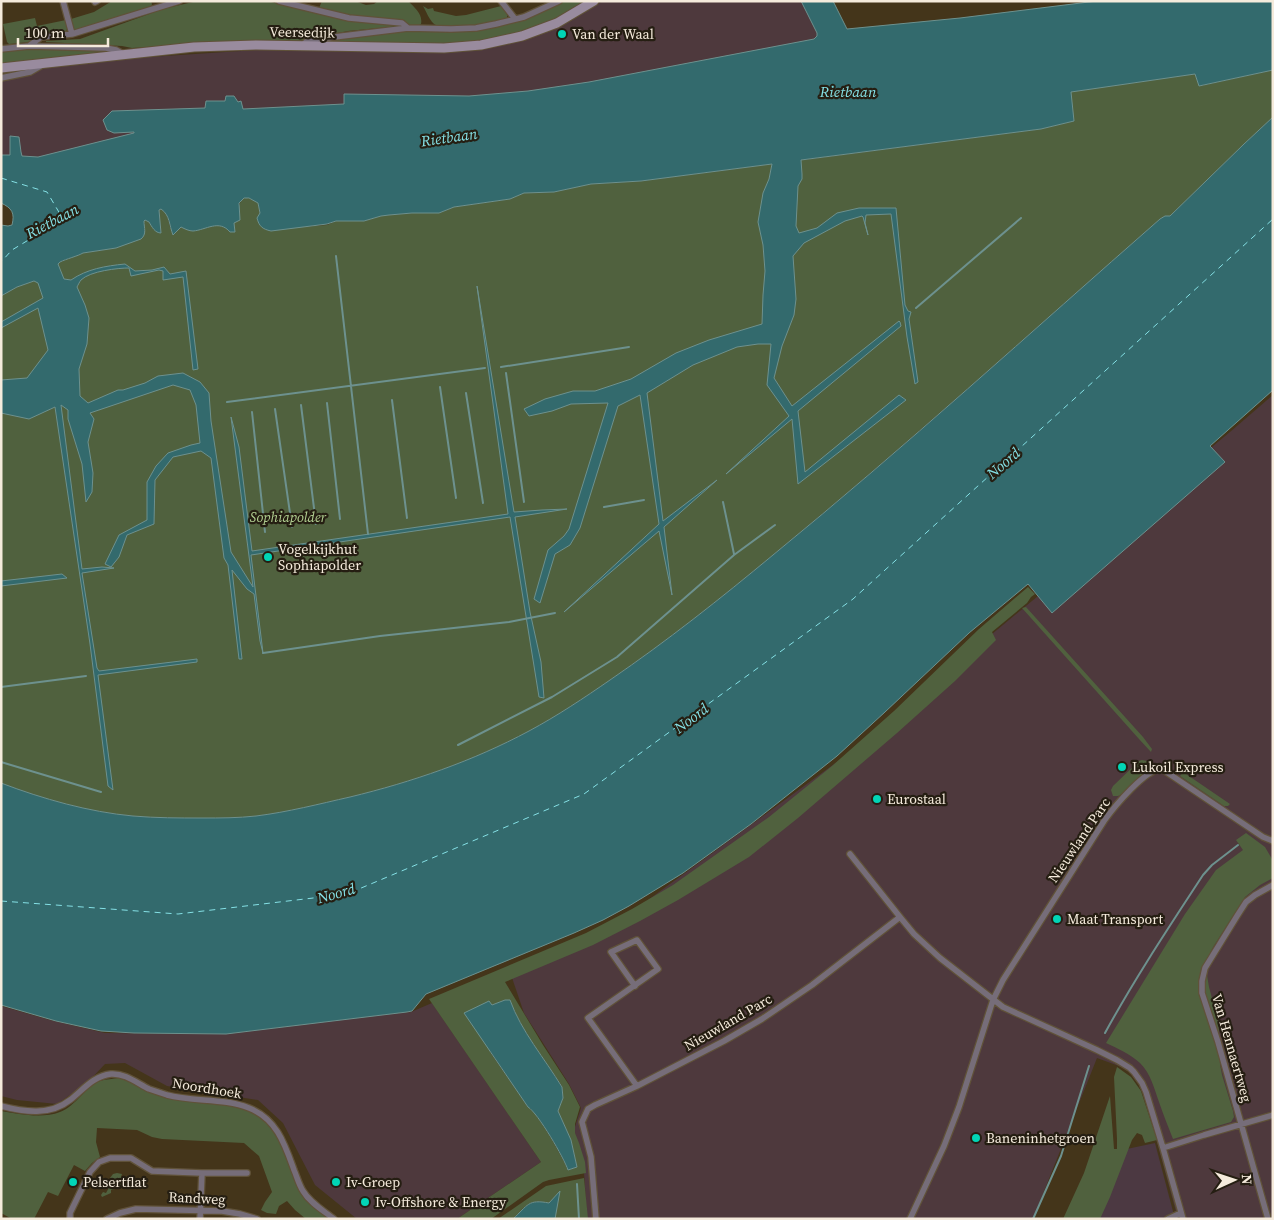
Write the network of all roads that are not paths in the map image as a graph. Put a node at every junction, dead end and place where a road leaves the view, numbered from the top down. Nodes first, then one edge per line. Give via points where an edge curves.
1 (63, 1) edge
2 (154, 1) edge
3 (179, 1) edge
4 (279, 1) edge
5 (501, 1) edge
6 (559, 1) edge
7 (594, 1) edge
8 (157, 8) junction
9 (515, 19) junction
10 (408, 28) junction
11 (72, 34) junction
12 (29, 46) junction
13 (301, 46) junction
14 (1, 48) edge
15 (124, 54) junction
16 (47, 63) junction
17 (1, 68) edge
18 (1, 78) edge
19 (1273, 841) edge
20 (850, 854) dead end
21 (1273, 885) edge
22 (900, 917) junction
23 (634, 986) junction
24 (993, 1000) junction
25 (637, 1086) junction
26 (1, 1106) edge
27 (1273, 1115) edge
28 (1242, 1124) junction
29 (1164, 1148) junction
30 (202, 1173) junction
31 (247, 1173) dead end
32 (201, 1210) junction
33 (1182, 1216) edge
34 (70, 1219) edge
35 (107, 1219) edge
36 (200, 1219) edge
37 (257, 1219) edge
38 (334, 1219) edge
39 (596, 1219) edge
40 (910, 1219) edge
41 (1168, 1219) edge
42 (1268, 1219) edge

1 - 11 street
2 - 8 street
3 - 8 street
4 - 10 street via 349,18 402,23
5 - 9 street
6 - 9 street
7 - 13 main road, Veersedijk via 531,33 481,45 444,48
8 - 11 street
9 - 10 street via 476,28
10 - 13 street via 318,39
11 - 12 street via 41,37
12 - 14 street
12 - 15 street via 106,48
13 - 15 main road, Veersedijk via 194,47
15 - 16 main road, Veersedijk
16 - 17 main road, Veersedijk
16 - 18 street via 30,72
19 - 24 street, Nieuwland Parc via 1166,770 1155,770 1120,801 1104,821
20 - 22 street
21 - 28 street, Van Hennaertweg via 1246,902 1205,968 1202,981 1202,993
22 - 24 street via 940,958
22 - 25 street, Nieuwland Parc via 762,1019
23 - 23 street via 658,969 638,940 611,952
23 - 25 street via 588,1018
24 - 29 street via 1003,1008 1130,1068 1142,1083
24 - 40 street, Nieuwland Parc via 959,1107
25 - 39 street, Nieuwland Parc via 588,1109 582,1122 591,1157
26 - 38 street, Noordhoek via 50,1111 63,1105 92,1081 113,1074 125,1076 169,1096 237,1104 259,1113 275,1127 303,1192
27 - 28 street, Van Hennaertweg
28 - 29 street, Van Hennaertweg
28 - 42 street, Van Hennaertweg
29 - 33 street
30 - 31 street
30 - 32 street
30 - 34 street via 152,1171 131,1158 110,1158 99,1162 90,1172
32 - 35 street, Randweg via 136,1209
32 - 36 street
32 - 37 street, Randweg
33 - 41 street

